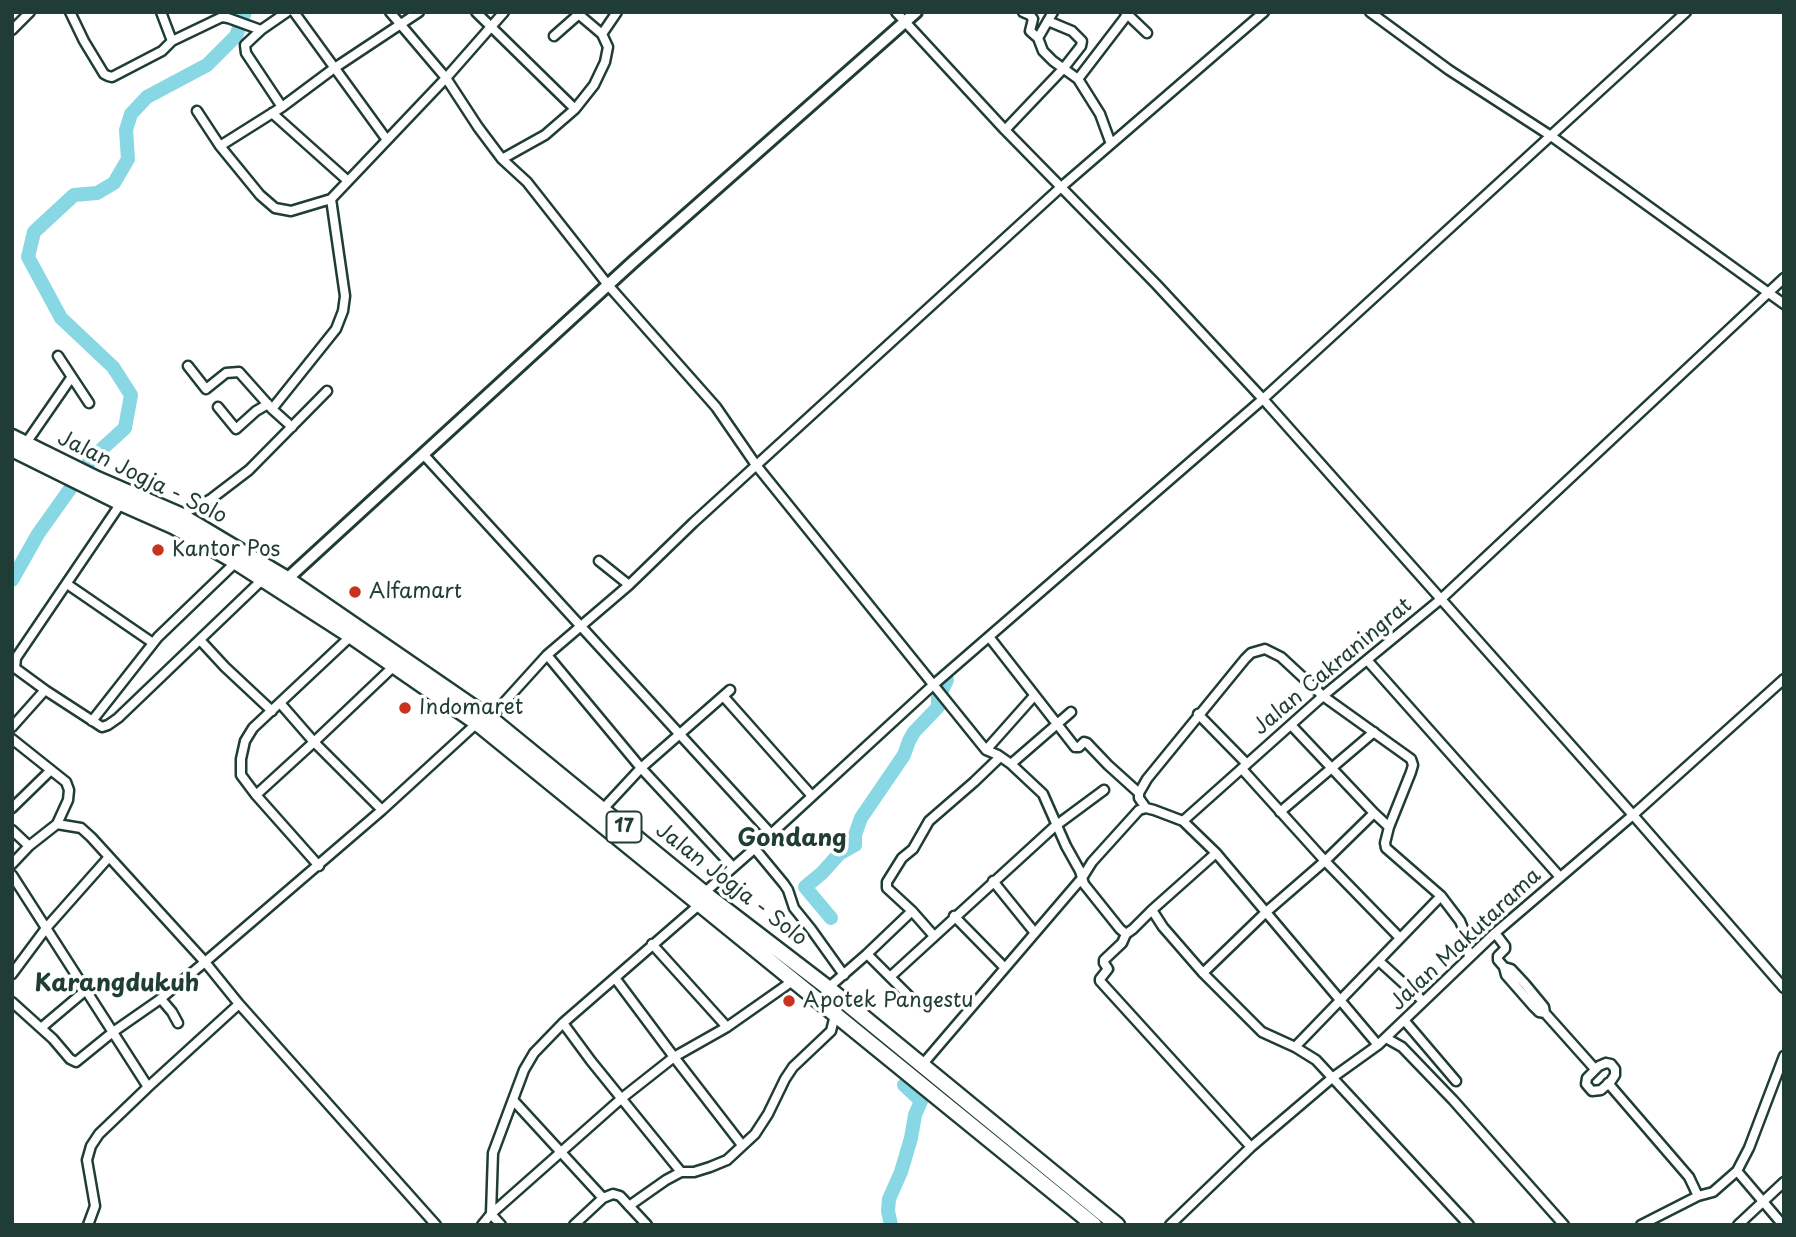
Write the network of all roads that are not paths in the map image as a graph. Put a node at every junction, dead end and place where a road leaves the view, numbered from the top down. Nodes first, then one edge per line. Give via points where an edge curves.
1 (30, 12) edge
2 (70, 12) edge
3 (161, 12) edge
4 (287, 12) edge
5 (294, 12) edge
6 (390, 12) edge
7 (419, 12) edge
8 (476, 12) edge
9 (504, 12) edge
10 (617, 12) edge
11 (896, 12) edge
12 (916, 12) edge
13 (1023, 12) edge
14 (1053, 12) edge
15 (1264, 12) edge
16 (1370, 12) edge
17 (1686, 12) edge
18 (578, 13) edge
19 (1126, 13) edge
20 (1048, 21) junction
21 (905, 22) junction
22 (400, 25) junction
23 (257, 28) junction
24 (491, 29) junction
25 (12, 30) edge
26 (1147, 33) dead end
27 (602, 34) junction
28 (554, 36) dead end
29 (1038, 38) junction
30 (172, 41) junction
31 (333, 69) junction
32 (1063, 69) junction
33 (446, 78) junction
34 (1078, 79) junction
35 (282, 107) junction
36 (575, 109) junction
37 (197, 111) dead end
38 (272, 113) junction
39 (1005, 130) junction
40 (1551, 136) junction
41 (387, 140) junction
42 (1111, 144) junction
43 (220, 146) junction
44 (502, 159) junction
45 (348, 181) junction
46 (1060, 188) junction
47 (331, 199) junction
48 (1784, 278) edge
49 (608, 285) junction
50 (1766, 293) junction
51 (1784, 304) edge
52 (58, 356) dead end
53 (188, 366) dead end
54 (71, 378) junction
55 (327, 391) dead end
56 (1263, 399) junction
57 (89, 403) dead end
58 (218, 407) dead end
59 (270, 407) junction
60 (292, 427) junction
61 (12, 437) edge
62 (26, 443) junction
63 (12, 450) edge
64 (424, 454) junction
65 (57, 465) junction
66 (756, 465) junction
67 (94, 483) junction
68 (121, 503) junction
69 (180, 515) junction
70 (599, 561) dead end
71 (236, 562) junction
72 (263, 579) junction
73 (287, 579) junction
74 (66, 584) junction
75 (629, 585) junction
76 (1441, 599) junction
77 (582, 626) junction
78 (351, 636) junction
79 (990, 638) junction
80 (200, 640) junction
81 (153, 643) junction
82 (547, 655) junction
83 (1367, 660) junction
84 (394, 666) junction
85 (1784, 679) edge
86 (932, 686) junction
87 (45, 690) junction
88 (1034, 696) junction
89 (1323, 696) junction
90 (280, 703) junction
91 (272, 711) junction
92 (1071, 712) dead end
93 (1198, 714) junction
94 (483, 720) junction
95 (92, 721) junction
96 (1057, 724) junction
97 (1291, 726) junction
98 (12, 727) edge
99 (1374, 732) junction
100 (680, 736) junction
101 (12, 739) edge
102 (314, 742) junction
103 (986, 750) junction
104 (1000, 757) junction
105 (1011, 764) junction
106 (1244, 766) junction
107 (1331, 767) junction
108 (640, 768) junction
109 (51, 770) junction
110 (1104, 790) dead end
111 (1139, 793) junction
112 (256, 795) junction
113 (812, 796) junction
114 (12, 808) edge
115 (1146, 808) junction
116 (603, 809) junction
117 (382, 810) junction
118 (1280, 812) junction
119 (1374, 813) junction
120 (1633, 815) junction
121 (1183, 821) junction
122 (57, 824) junction
123 (1057, 824) junction
124 (1389, 827) junction
125 (12, 830) edge
126 (771, 834) junction
127 (29, 846) junction
128 (755, 849) junction
129 (1216, 853) junction
130 (109, 857) junction
131 (1325, 860) junction
132 (12, 864) edge
133 (319, 866) junction
134 (733, 867) junction
135 (12, 875) edge
136 (1560, 877) junction
137 (1082, 878) junction
138 (993, 881) junction
139 (1441, 896) junction
140 (702, 898) junction
141 (912, 911) junction
142 (1152, 911) junction
143 (1265, 913) junction
144 (954, 916) junction
145 (47, 927) junction
146 (1035, 933) junction
147 (1495, 933) junction
148 (1126, 934) junction
149 (934, 936) junction
150 (1399, 938) junction
151 (652, 944) junction
152 (867, 954) junction
153 (1469, 957) junction
154 (1379, 961) junction
155 (205, 962) junction
156 (1005, 968) junction
157 (1203, 973) junction
158 (12, 974) edge
159 (844, 975) junction
160 (890, 977) junction
161 (615, 978) junction
162 (794, 980) junction
163 (828, 988) junction
164 (1784, 988) edge
165 (86, 990) junction
166 (161, 999) junction
167 (843, 1000) junction
168 (1339, 1001) junction
169 (1423, 1001) junction
170 (12, 1002) edge
171 (915, 1002) dead end
172 (239, 1004) junction
173 (835, 1013) junction
174 (1404, 1020) junction
175 (563, 1023) junction
176 (178, 1024) dead end
177 (727, 1027) junction
178 (41, 1028) junction
179 (113, 1032) junction
180 (1386, 1038) junction
181 (1378, 1045) junction
182 (1295, 1047) junction
183 (1784, 1056) edge
184 (674, 1057) junction
185 (922, 1065) junction
186 (1595, 1069) junction
187 (1332, 1078) junction
188 (1456, 1082) dead end
189 (1608, 1083) junction
190 (148, 1087) junction
191 (622, 1098) junction
192 (513, 1100) junction
193 (743, 1145) junction
194 (1251, 1147) junction
195 (562, 1152) junction
196 (1737, 1171) junction
197 (681, 1172) junction
198 (1784, 1182) edge
199 (1698, 1196) junction
200 (603, 1198) junction
201 (1762, 1202) junction
202 (629, 1206) junction
203 (491, 1214) junction
204 (88, 1225) edge
205 (436, 1225) edge
206 (482, 1225) edge
207 (501, 1225) edge
208 (574, 1225) edge
209 (647, 1225) edge
210 (1094, 1225) edge
211 (1117, 1225) edge
212 (1170, 1225) edge
213 (1469, 1225) edge
214 (1564, 1225) edge
215 (1641, 1225) edge
216 (1738, 1225) edge
217 (1783, 1225) edge

1 - 25 street
2 - 30 street via 108,76 163,51
3 - 30 street
4 - 23 street
5 - 31 street
6 - 22 street
7 - 22 street
8 - 24 street
9 - 24 street
10 - 27 street
11 - 21 street
12 - 21 street
13 - 29 street via 1033,19 1030,31
14 - 20 street
15 - 42 street
16 - 40 street
17 - 40 street
18 - 27 street
18 - 28 street
19 - 26 street
19 - 34 street
20 - 29 street
20 - 32 street via 1072,31 1082,41
21 - 39 street
21 - 49 street
22 - 31 street
22 - 33 street
23 - 30 street via 222,17
23 - 35 street via 245,45 246,53
24 - 33 street
24 - 36 street
27 - 36 street via 608,47 605,62
29 - 32 street via 1042,51
31 - 35 street
31 - 41 street
32 - 34 street
32 - 39 street
33 - 41 street
33 - 44 street
34 - 42 street via 1100,114
35 - 38 street
36 - 44 street via 545,135
37 - 43 street
38 - 43 street
38 - 45 street
39 - 46 street
40 - 50 street
40 - 56 street
41 - 45 street
42 - 46 street
43 - 47 street via 275,208 291,211
44 - 49 street via 527,182
45 - 47 street
46 - 56 street
46 - 66 street
47 - 59 street via 344,284 343,311 337,329
48 - 50 street, Jalan Cakraningrat
49 - 64 street
49 - 66 street via 716,407
50 - 51 street
50 - 76 street, Jalan Cakraningrat
52 - 54 street
53 - 59 street via 206,389 226,373 239,372
54 - 57 street
54 - 62 street
55 - 60 street
56 - 76 street
56 - 79 street
58 - 59 street via 236,429 256,411
59 - 60 street
60 - 69 street via 234,484
61 - 62 highway, Jalan Jogja - Solo / 17
62 - 65 highway, Jalan Jogja - Solo / 17
63 - 65 highway, Jalan Jogja - Solo / 17
64 - 73 street
64 - 77 street
65 - 67 highway, Jalan Jogja - Solo / 17
66 - 75 street
66 - 86 street
67 - 68 highway, Jalan Jogja - Solo / 17
67 - 69 highway, Jalan Jogja - Solo / 17
68 - 71 highway, Jalan Jogja - Solo / 17
68 - 74 street
69 - 73 highway, Jalan Jogja - Solo / 17
70 - 75 street
71 - 72 highway, Jalan Jogja - Solo / 17
71 - 81 street
72 - 78 highway, Jalan Jogja - Solo / 17
72 - 80 street
73 - 94 highway, Jalan Jogja - Solo / 17
74 - 81 street
74 - 87 street via 15,663 15,668
75 - 77 street
76 - 83 street, Jalan Cakraningrat
76 - 120 street
77 - 82 street
77 - 100 street
78 - 84 highway, Jalan Jogja - Solo / 17
78 - 90 street
79 - 86 street
79 - 88 street
80 - 91 street
80 - 95 street via 108,725
81 - 95 street
82 - 94 street
82 - 108 street
83 - 89 street, Jalan Cakraningrat
83 - 136 street
84 - 94 highway, Jalan Jogja - Solo / 17
84 - 102 street
85 - 120 street, Jalan Makutarama
86 - 103 street
86 - 113 street
87 - 95 street
87 - 98 street
88 - 96 street
88 - 103 street
89 - 93 street via 1281,657 1265,649 1251,653
89 - 97 street, Jalan Cakraningrat
89 - 99 street
90 - 91 street
90 - 102 street
91 - 112 street via 253,728 241,759 241,775
92 - 96 street
93 - 106 street
93 - 111 street
94 - 116 highway, Jalan Jogja - Solo / 17
94 - 117 street
94 - 140 highway, Jalan Jogja - Solo / 17
96 - 105 street
96 - 111 street via 1074,747 1087,743
97 - 106 street, Jalan Cakraningrat
97 - 107 street
99 - 107 street
99 - 124 street via 1413,765
100 - 108 street
100 - 113 street via 727,693
100 - 126 street
101 - 109 street
102 - 112 street
102 - 117 street
103 - 104 street
104 - 105 street
104 - 141 street via 929,821 913,849 891,873 887,888
105 - 123 street via 1043,794
106 - 118 street
106 - 121 street, Jalan Cakraningrat
107 - 118 street
107 - 119 street
108 - 116 street
108 - 134 street
109 - 114 street
109 - 122 street via 69,790
110 - 123 street
111 - 115 street
112 - 133 street
113 - 126 street
115 - 121 street
115 - 137 street via 1125,825
116 - 140 highway, Jalan Jogja - Solo / 17
117 - 133 street
118 - 131 street
119 - 124 street
119 - 131 street
120 - 136 street, Jalan Makutarama
120 - 164 street
121 - 129 street
122 - 127 street
122 - 130 street via 81,828
123 - 137 street
123 - 138 street
124 - 139 street via 1386,848
125 - 127 street
126 - 128 street
127 - 132 street
128 - 134 street
128 - 159 street
129 - 142 street
129 - 143 street
130 - 145 street
130 - 155 street
131 - 143 street
131 - 150 street
133 - 155 street
134 - 140 street
135 - 145 street
136 - 147 street, Jalan Makutarama
137 - 146 street
137 - 148 street
138 - 144 street
138 - 146 street
139 - 150 street
139 - 153 street via 1460,921
140 - 151 street
140 - 162 highway, Jalan Jogja - Solo / 17
140 - 163 highway, Jalan Jogja - Solo / 17
141 - 149 street
141 - 152 street
142 - 148 street
142 - 157 street
143 - 157 street
143 - 168 street
144 - 149 street
144 - 156 street
145 - 158 street
145 - 165 street
146 - 156 street
147 - 153 street, Jalan Makutarama
147 - 186 street via 1505,946 1498,960 1506,975 1522,986 1534,1007 1545,1013
148 - 194 street via 1104,960 1108,969 1100,981
149 - 160 street
150 - 154 street
151 - 161 street
151 - 177 street
152 - 159 street
152 - 160 street
153 - 169 street, Jalan Makutarama
154 - 168 street
154 - 169 street
155 - 166 street
155 - 172 street
156 - 185 street
157 - 182 street via 1262,1032
159 - 163 street
160 - 171 street
161 - 175 street
161 - 184 street
162 - 173 highway, Jalan Jogja - Solo / 17
162 - 177 street
163 - 167 highway, Jalan Jogja - Solo / 17
165 - 178 street
165 - 179 street
166 - 176 street
166 - 179 street
167 - 173 street
167 - 185 highway, Jalan Jogja - Solo / 17
168 - 181 street
168 - 182 street
169 - 174 street, Jalan Makutarama
170 - 178 street
172 - 190 street
172 - 205 street
173 - 193 street via 831,1031 793,1067 768,1114
173 - 210 highway, Jalan Jogja - Solo / 17
174 - 180 street, Jalan Makutarama
174 - 188 street
175 - 191 street
175 - 192 street via 534,1053
177 - 184 street
178 - 179 street via 76,1062
179 - 190 street
180 - 181 street, Jalan Makutarama
180 - 214 street via 1402,1047 1453,1100
181 - 187 street, Jalan Makutarama
182 - 187 street via 1316,1060
183 - 196 street
184 - 191 street
184 - 193 street
185 - 211 highway, Jalan Jogja - Solo / 17
186 - 189 street via 1611,1064 1615,1075
186 - 189 street via 1587,1078 1588,1087 1601,1090
187 - 194 street, Jalan Makutarama
187 - 213 street
189 - 199 street via 1689,1177
190 - 204 street via 90,1146 87,1160 95,1206
191 - 195 street
191 - 197 street
192 - 195 street
192 - 203 street via 493,1153
193 - 197 street via 727,1160
194 - 212 street, Jalan Makutarama
195 - 200 street
195 - 203 street
196 - 199 street via 1713,1192
196 - 201 street
197 - 202 street
198 - 201 street
199 - 215 street
200 - 202 street via 620,1196
200 - 208 street
201 - 216 street
201 - 217 street
202 - 209 street
203 - 206 street
203 - 207 street

